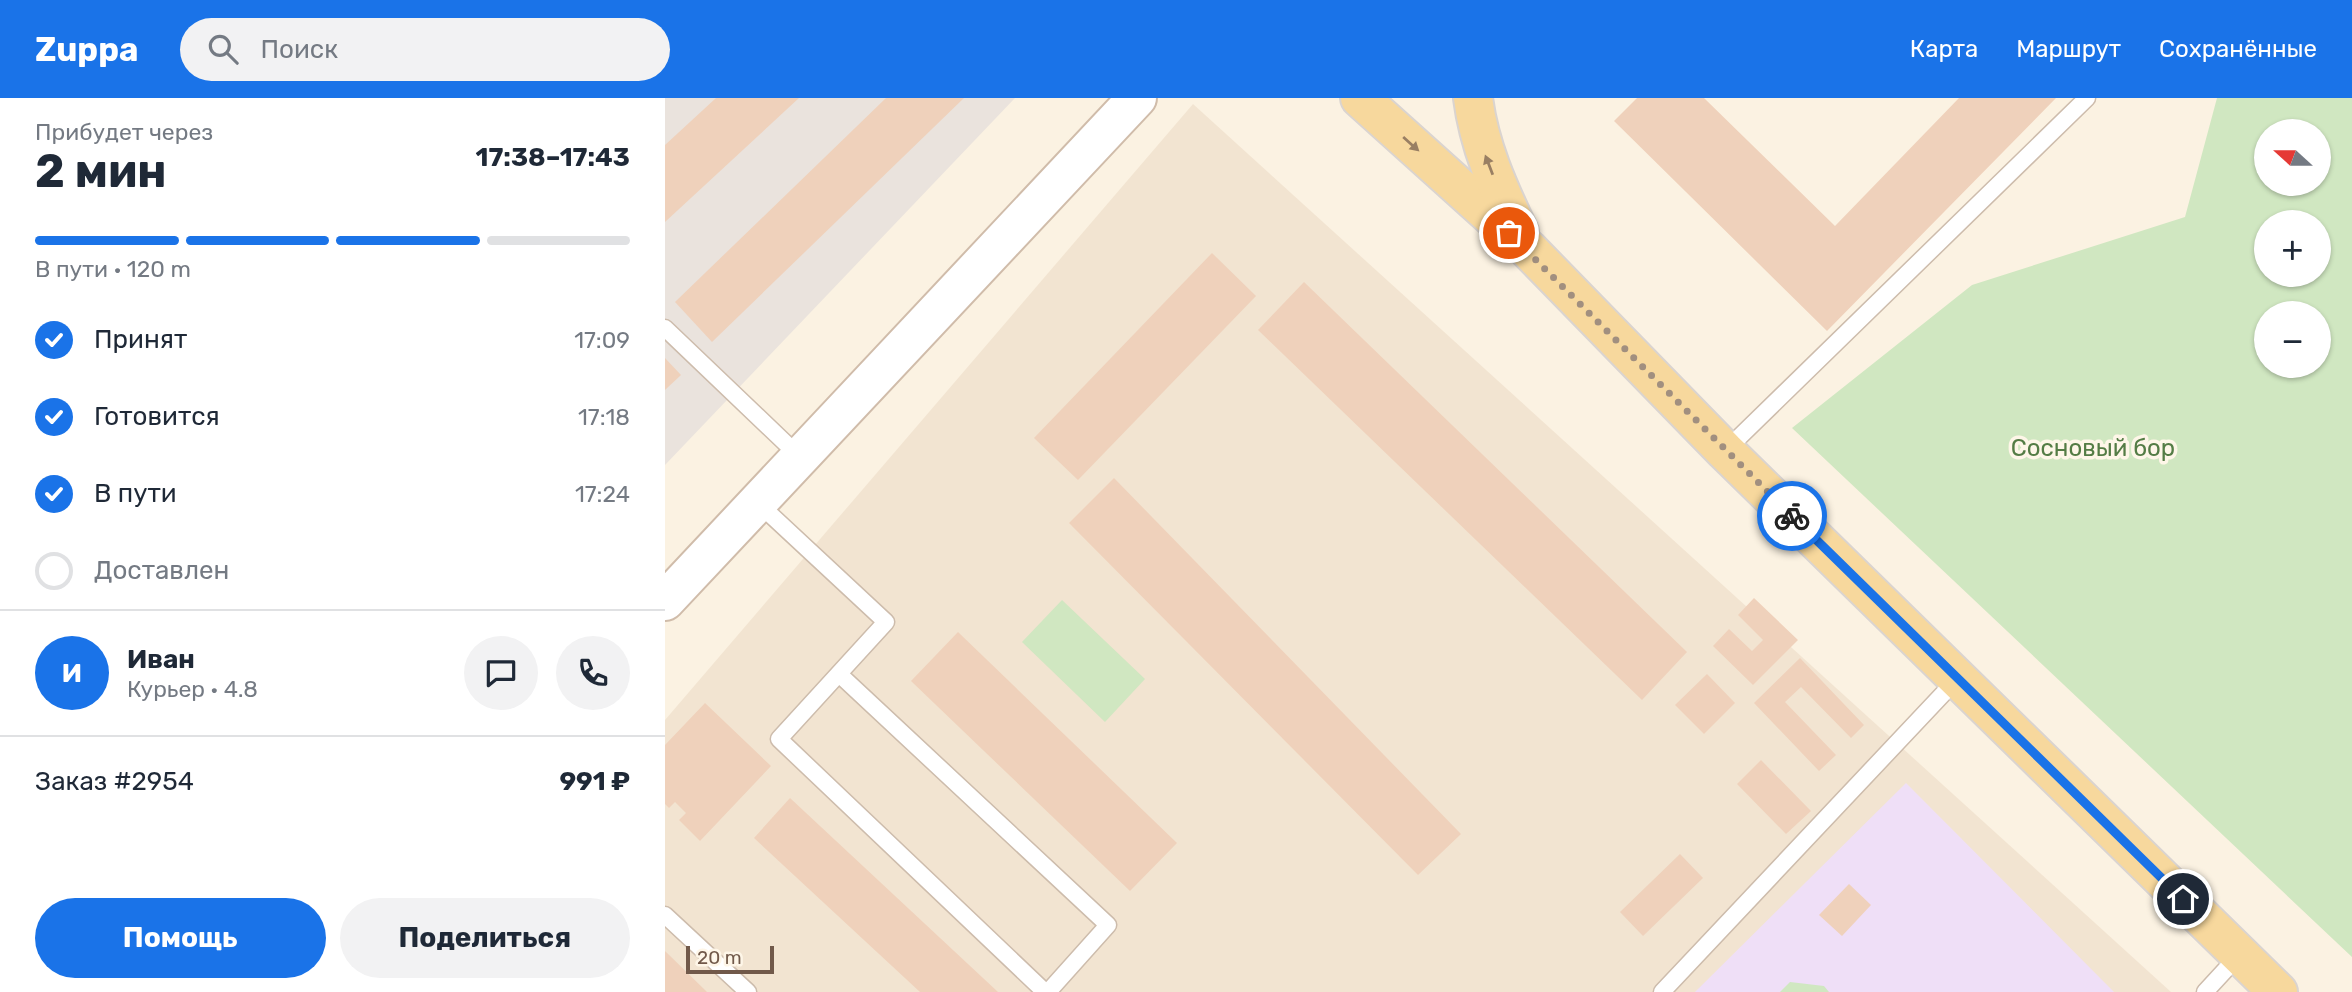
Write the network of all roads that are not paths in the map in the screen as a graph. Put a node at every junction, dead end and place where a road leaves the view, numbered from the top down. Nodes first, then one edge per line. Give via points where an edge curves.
1 (1137, 98) edge
2 (1360, 98) edge
3 (1473, 98) edge
4 (2087, 98) edge
5 (1528, 249) junction
6 (665, 328) edge
7 (1725, 451) junction
8 (800, 457) junction
9 (757, 502) junction
10 (665, 601) edge
11 (839, 674) junction
12 (1958, 678) junction
13 (665, 915) edge
14 (2240, 954) junction
15 (748, 992) edge
16 (1046, 992) edge
17 (1662, 992) edge
18 (2205, 992) edge
19 (2278, 992) edge

1 - 8 street
2 -> 5 main road
5 -> 3 main road via 1487,161
4 - 7 lane
5 - 7 main road
6 - 8 lane
7 - 12 main road
8 - 9 street
9 - 10 street
9 - 11 lane via 886,622
11 - 16 lane via 779,740
11 - 16 lane via 1108,925
12 - 14 main road
12 - 17 lane
13 - 15 lane
14 - 18 lane
14 - 19 main road

